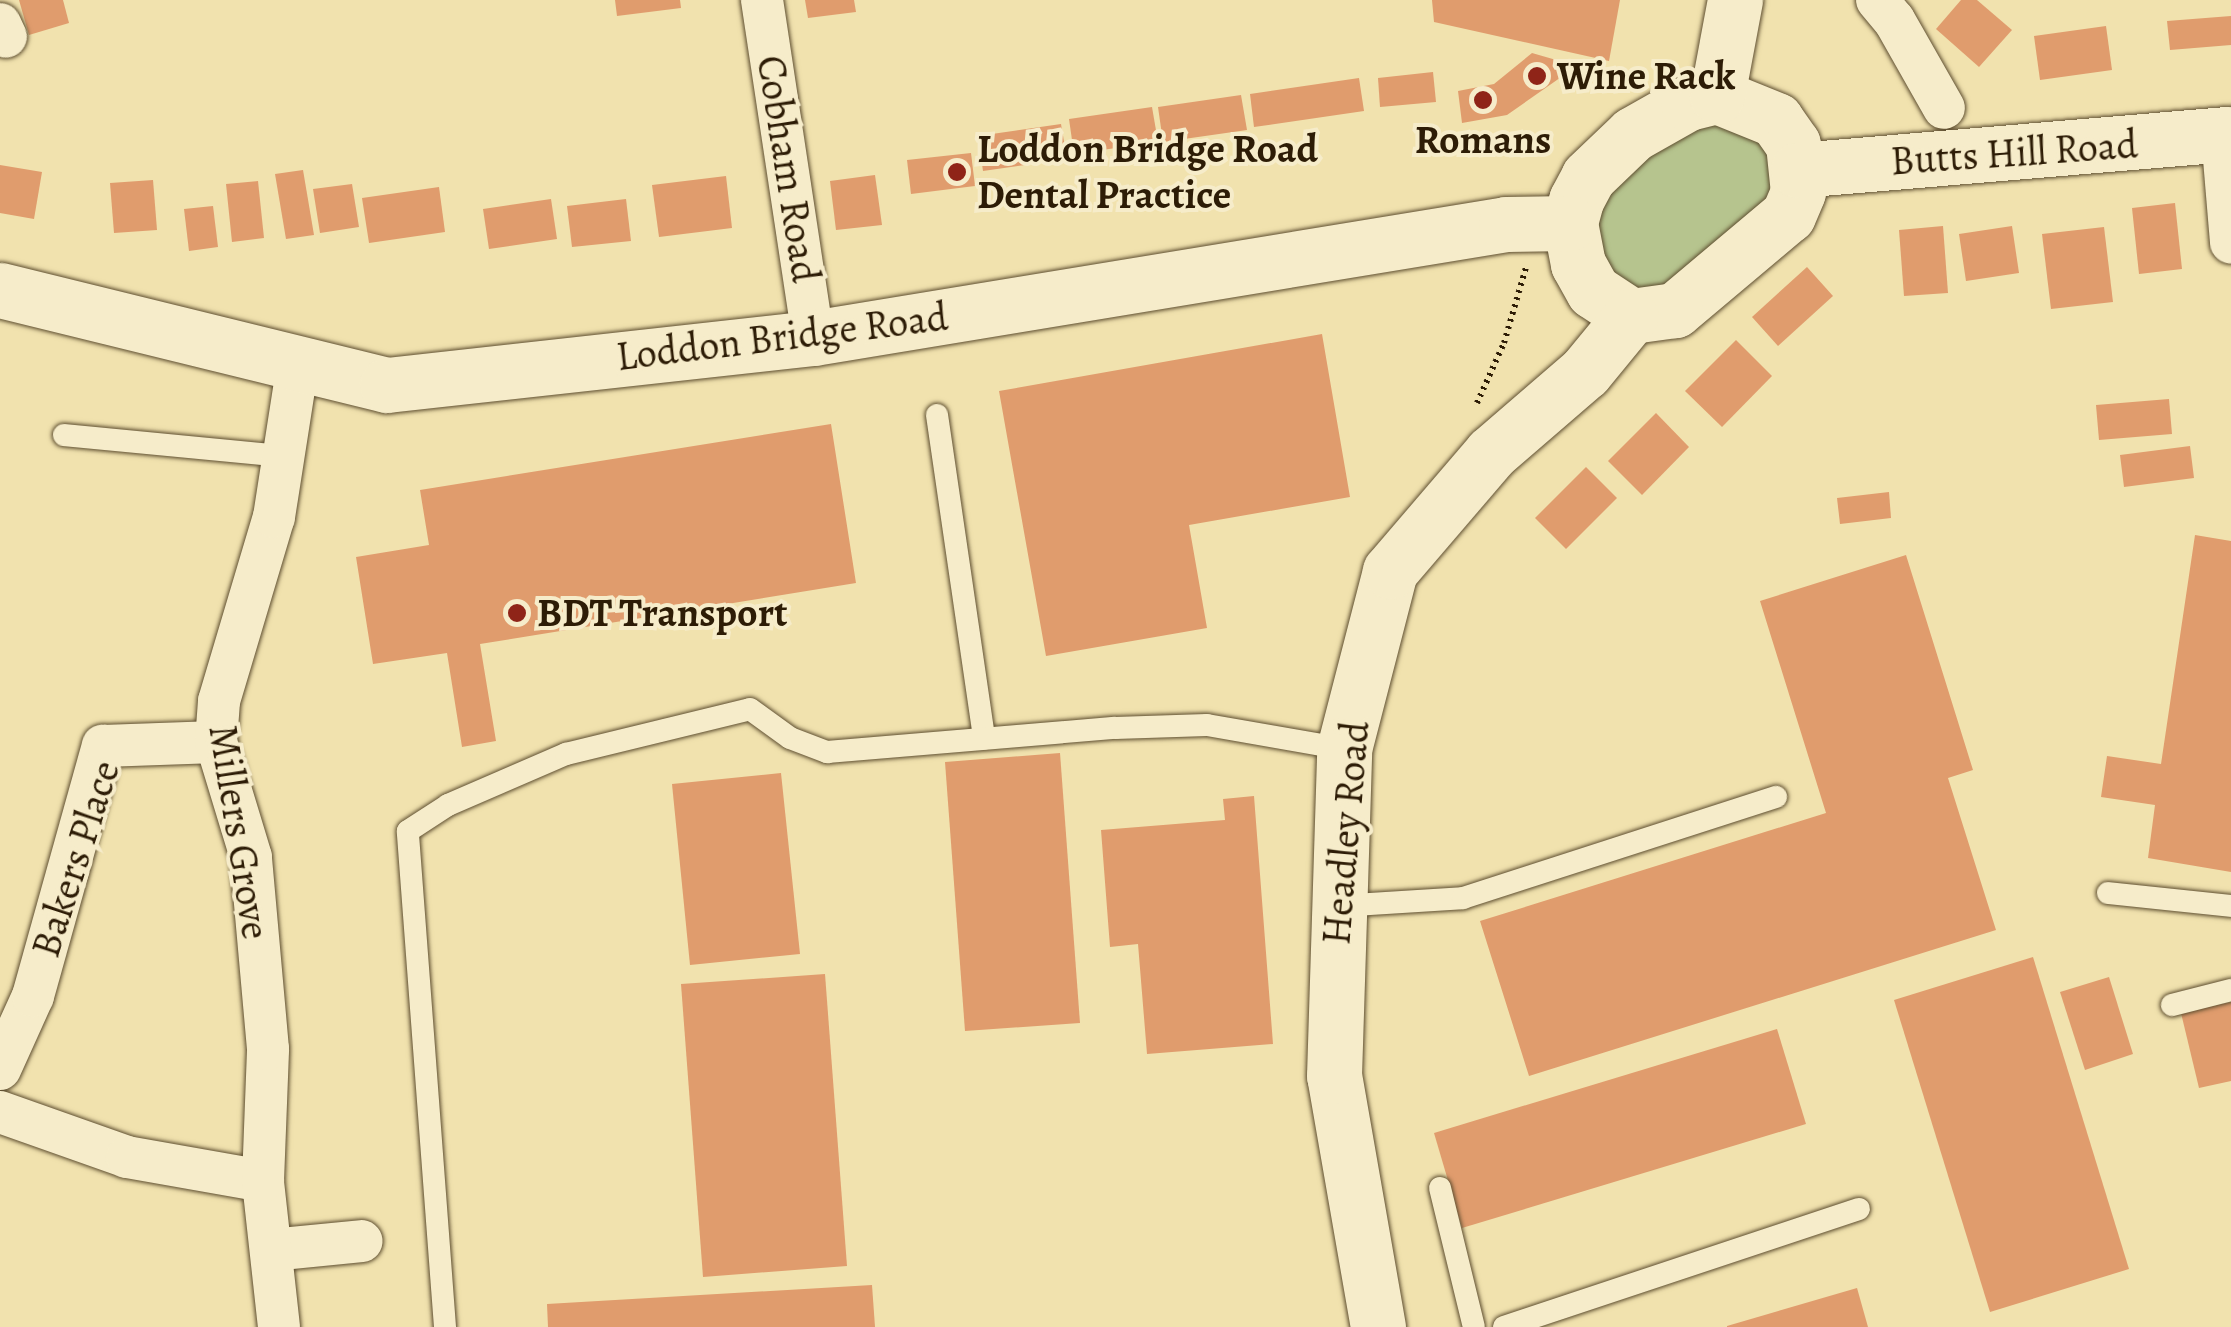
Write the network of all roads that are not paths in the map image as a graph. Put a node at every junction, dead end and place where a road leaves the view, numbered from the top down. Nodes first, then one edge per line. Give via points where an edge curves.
1 (762, 0) edge
2 (1735, 0) edge
3 (1877, 0) edge
4 (1716, 96) junction
5 (1944, 108) dead end
6 (2226, 134) edge
7 (1798, 170) junction
8 (1555, 223) junction
9 (2231, 243) edge
10 (0, 290) edge
11 (1631, 316) junction
12 (813, 338) junction
13 (298, 364) junction
14 (937, 415) dead end
15 (64, 436) dead end
16 (283, 456) junction
17 (984, 739) junction
18 (216, 742) junction
19 (1344, 750) junction
20 (1776, 797) dead end
21 (2108, 893) dead end
22 (1337, 906) junction
23 (2231, 906) edge
24 (2231, 990) edge
25 (2172, 1005) dead end
26 (0, 1069) edge
27 (0, 1112) edge
28 (263, 1181) junction
29 (1440, 1188) dead end
30 (1859, 1209) dead end
31 (362, 1240) dead end
32 (270, 1250) junction
33 (280, 1327) edge
34 (445, 1327) edge
35 (1378, 1327) edge
36 (1474, 1327) edge
37 (1504, 1327) edge

1 - 12 street, Cobham Road
2 - 4 street
3 - 5 street
4 - 7 street via 1776,120 1793,144
4 - 8 street via 1688,102 1633,134 1588,177
6 - 7 street, Butts Hill Road
6 - 9 street
7 - 11 street via 1788,215 1675,310
8 - 11 street via 1593,291
8 - 12 street, Loddon Bridge Road via 1506,224
10 - 13 street, Loddon Bridge Road
11 - 19 street, Headley Road via 1586,372 1491,453 1390,570
12 - 13 street, Loddon Bridge Road via 387,385
13 - 16 street, Millers Grove
14 - 17 lane
15 - 16 lane
16 - 18 street, Millers Grove via 274,517 219,702
17 - 19 lane via 1207,725
17 - 34 lane via 827,752 790,738 750,709 566,754 448,805 408,831
18 - 26 street, Bakers Place via 103,746 33,996
18 - 28 street, Millers Grove via 251,856 268,1049
19 - 22 street, Headley Road
20 - 22 lane via 1463,898
21 - 23 lane
22 - 35 street, Headley Road via 1334,1076
24 - 25 lane
27 - 28 street via 128,1157
28 - 32 street, Millers Grove
29 - 36 lane
30 - 37 lane
31 - 32 street
32 - 33 street, Millers Grove

